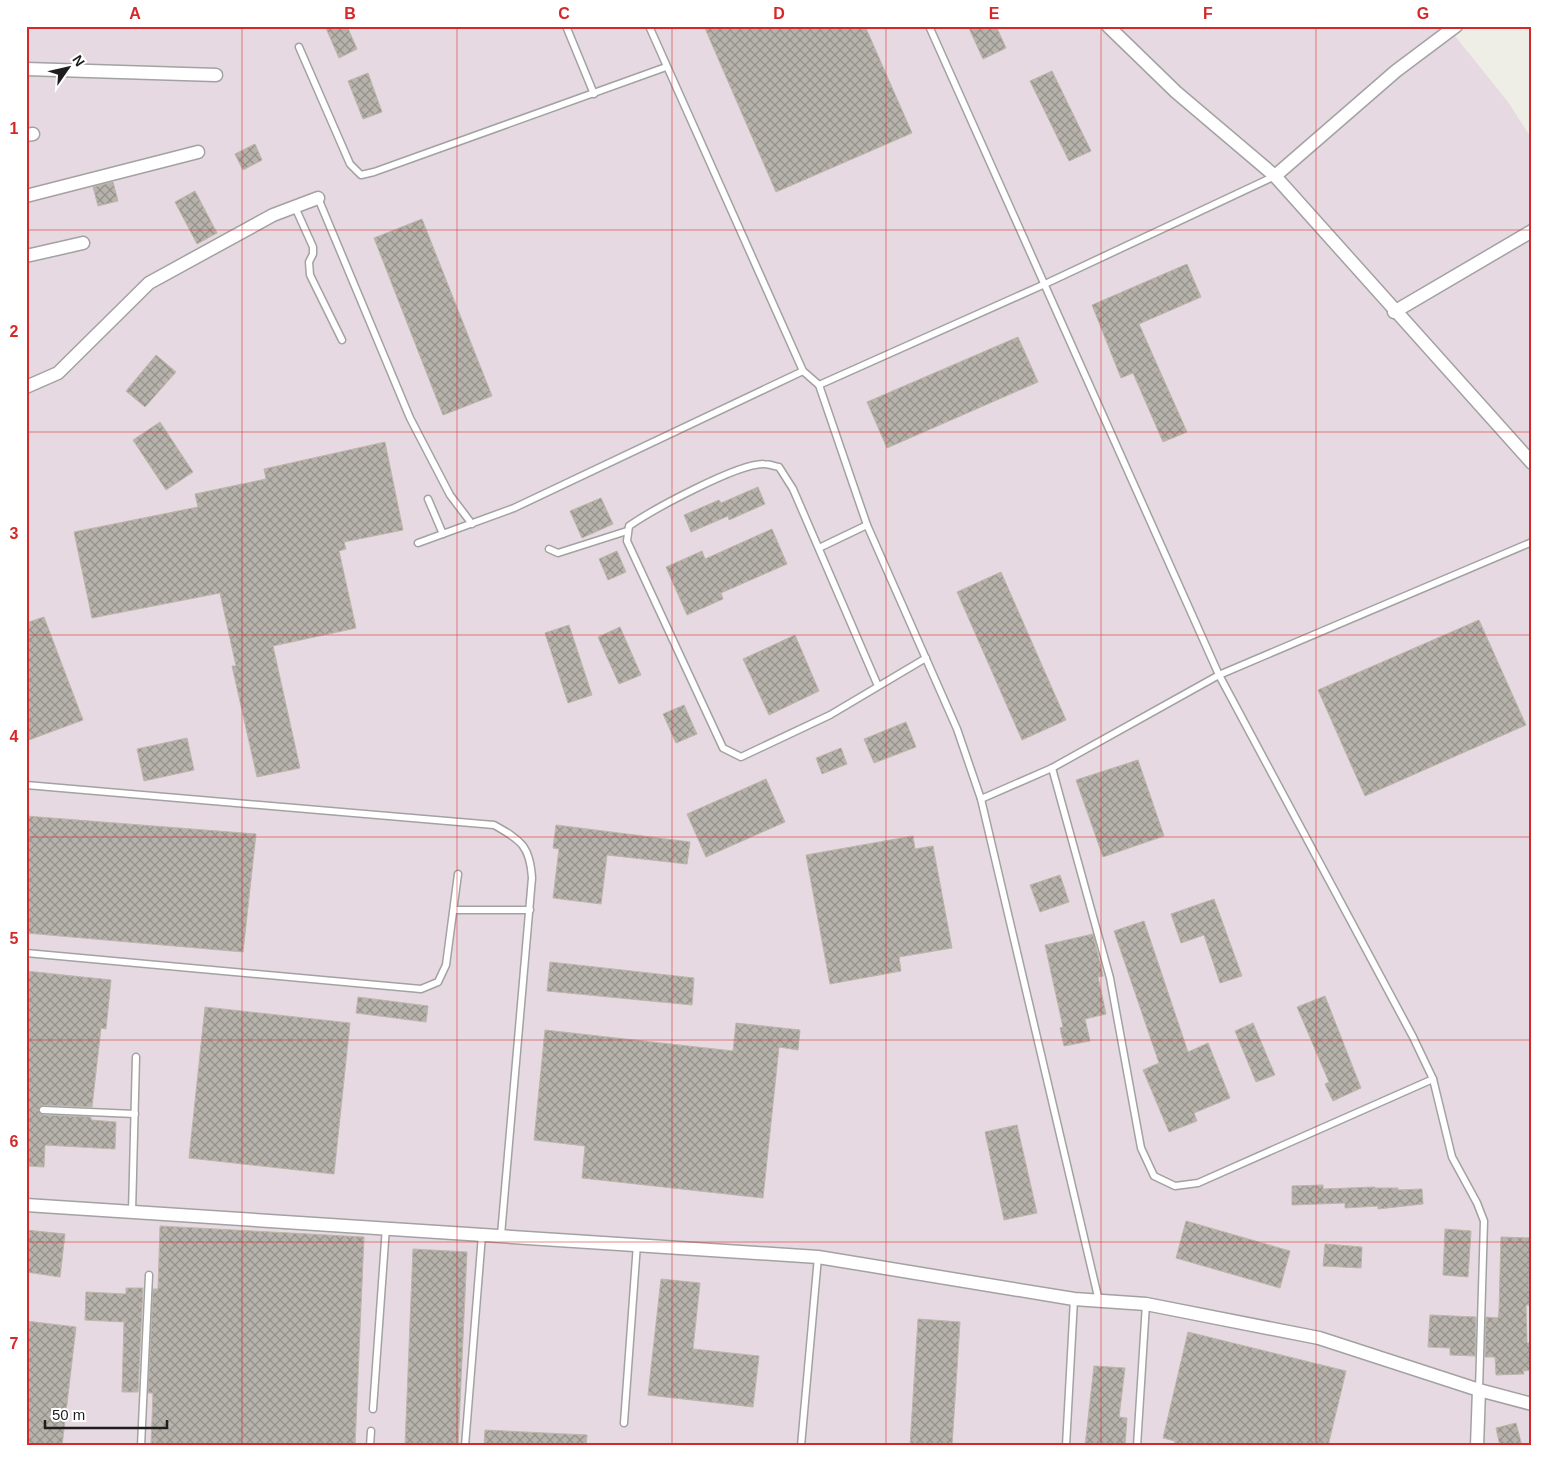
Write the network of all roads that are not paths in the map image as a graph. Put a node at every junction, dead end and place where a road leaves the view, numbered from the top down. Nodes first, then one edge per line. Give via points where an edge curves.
1 (566, 26) edge
2 (649, 26) edge
3 (929, 26) edge
4 (1108, 26) edge
5 (1456, 26) edge
6 (299, 47) dead end
7 (666, 67) junction
8 (26, 69) edge
9 (216, 76) dead end
10 (594, 94) junction
11 (198, 152) dead end
12 (1275, 176) junction
13 (26, 196) edge
14 (318, 198) joint
15 (295, 207) junction
16 (1532, 231) edge
17 (83, 243) dead end
18 (26, 256) edge
19 (1045, 284) junction
20 (1394, 312) junction
21 (342, 340) dead end
22 (803, 371) junction
23 (818, 385) junction
24 (26, 387) edge
25 (1532, 463) edge
26 (428, 499) dead end
27 (472, 524) junction
28 (867, 525) junction
29 (627, 531) junction
30 (443, 534) junction
31 (1532, 542) edge
32 (418, 543) dead end
33 (819, 548) junction
34 (549, 549) dead end
35 (926, 658) junction
36 (1219, 675) junction
37 (878, 686) junction
38 (1052, 768) junction
39 (26, 785) edge
40 (981, 799) junction
41 (458, 874) dead end
42 (454, 910) junction
43 (530, 910) junction
44 (26, 954) edge
45 (136, 1057) dead end
46 (1433, 1079) junction
47 (43, 1110) dead end
48 (135, 1114) junction
49 (26, 1205) edge
50 (132, 1212) junction
51 (386, 1228) junction
52 (482, 1234) junction
53 (501, 1235) junction
54 (637, 1244) junction
55 (818, 1257) junction
56 (149, 1274) dead end
57 (1074, 1299) junction
58 (1098, 1301) junction
59 (1146, 1304) junction
60 (1479, 1390) junction
61 (1532, 1404) edge
62 (372, 1409) dead end
63 (624, 1423) dead end
64 (371, 1431) dead end
65 (141, 1446) edge
66 (370, 1446) edge
67 (465, 1446) edge
68 (801, 1446) edge
69 (1066, 1446) edge
70 (1137, 1446) edge
71 (1477, 1446) edge

1 - 10 lane
2 - 7 lane
3 - 19 lane
4 - 12 street via 1176,92
5 - 12 street via 1396,71
6 - 10 lane via 350,164 360,175
7 - 10 lane
7 - 22 lane
8 - 9 street
11 - 13 street
12 - 19 lane
12 - 20 street
14 - 15 street
14 - 27 lane via 410,418 450,495
15 - 21 lane via 313,247 310,275
15 - 24 street via 273,215 149,283 58,373
16 - 20 street
17 - 18 street
19 - 23 lane
19 - 36 lane
20 - 25 street
22 - 23 lane
22 - 27 lane via 514,508
23 - 28 lane
26 - 30 lane
27 - 30 lane
28 - 33 lane
28 - 35 lane
29 - 33 lane via 643,516 735,470 764,464 779,468
29 - 34 lane via 558,553
29 - 37 lane via 627,541 723,748 732,754 741,757 830,715
30 - 32 lane
31 - 36 lane
33 - 37 lane
35 - 37 lane
35 - 40 lane via 957,729
36 - 38 lane
36 - 46 lane
38 - 40 lane
38 - 46 lane via 1110,978 1141,1148 1154,1176 1175,1186 1198,1182
39 - 43 lane via 494,825 517,838 531,858
40 - 58 lane
41 - 42 lane
42 - 43 lane
42 - 44 lane via 446,965 438,982 421,989
43 - 53 lane
45 - 48 lane
46 - 60 lane via 1452,1158 1484,1221
47 - 48 lane
48 - 50 lane
49 - 50 street
50 - 51 street
51 - 52 street
51 - 62 lane
52 - 53 street
52 - 67 lane
53 - 54 street
54 - 55 street
54 - 63 lane
55 - 57 street
55 - 68 lane
56 - 65 lane
57 - 58 street
57 - 69 lane
58 - 59 street
59 - 60 street via 1320,1338
59 - 70 lane
60 - 61 street
60 - 71 street
64 - 66 lane

